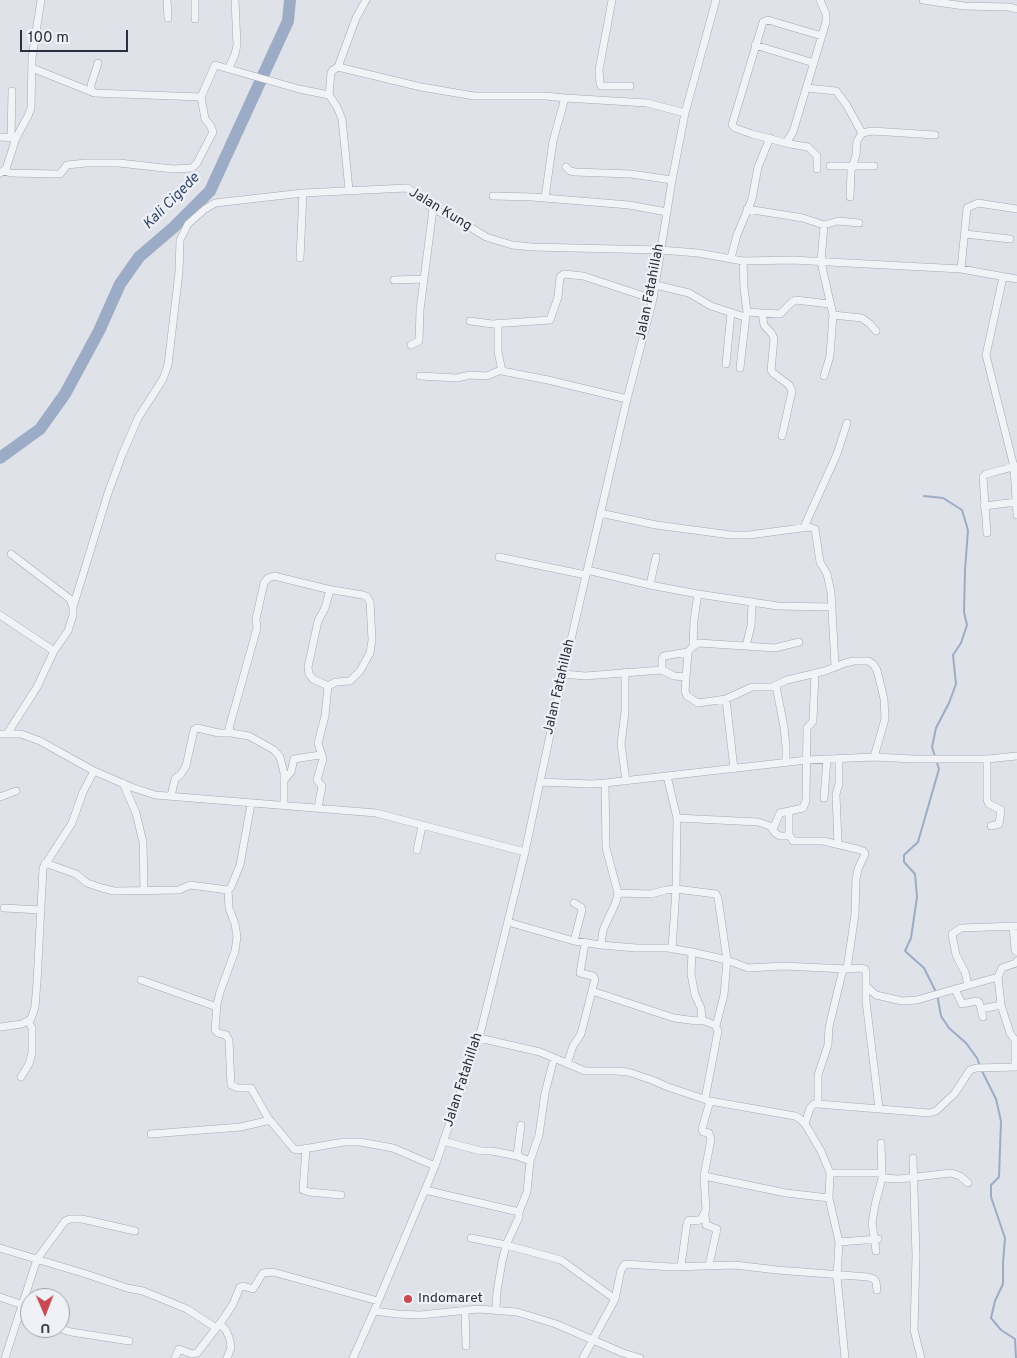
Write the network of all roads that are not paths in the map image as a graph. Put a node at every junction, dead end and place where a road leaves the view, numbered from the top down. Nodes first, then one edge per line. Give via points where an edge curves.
1 (41, 0) edge
2 (167, 0) edge
3 (196, 0) edge
4 (234, 0) edge
5 (366, 0) edge
6 (716, 0) edge
7 (820, 0) edge
8 (926, 0) edge
9 (610, 1) edge
10 (1017, 9) edge
11 (168, 18) dead end
12 (195, 20) dead end
13 (822, 36) junction
14 (755, 45) junction
15 (98, 63) dead end
16 (814, 63) junction
17 (338, 67) junction
18 (32, 68) junction
19 (229, 68) junction
20 (630, 86) dead end
21 (807, 88) junction
22 (12, 91) dead end
23 (92, 92) junction
24 (329, 95) junction
25 (201, 97) junction
26 (565, 98) junction
27 (685, 113) junction
28 (862, 132) junction
29 (935, 135) dead end
30 (0, 137) edge
31 (13, 138) junction
32 (770, 138) junction
33 (786, 143) junction
34 (852, 165) junction
35 (830, 166) dead end
36 (874, 166) dead end
37 (566, 167) dead end
38 (817, 169) dead end
39 (2, 172) edge
40 (672, 180) junction
41 (349, 190) junction
42 (303, 193) junction
43 (493, 196) dead end
44 (850, 197) dead end
45 (545, 198) junction
46 (433, 208) junction
47 (1017, 208) edge
48 (747, 209) junction
49 (668, 212) junction
50 (858, 223) dead end
51 (824, 225) junction
52 (965, 234) junction
53 (1010, 238) dead end
54 (660, 250) junction
55 (300, 258) dead end
56 (731, 258) junction
57 (743, 260) junction
58 (821, 262) junction
59 (960, 269) junction
60 (1003, 277) junction
61 (424, 279) junction
62 (394, 280) dead end
63 (1017, 280) edge
64 (656, 285) junction
65 (653, 299) junction
66 (829, 304) junction
67 (731, 313) junction
68 (762, 313) junction
69 (746, 315) junction
70 (832, 315) junction
71 (470, 321) dead end
72 (498, 323) junction
73 (876, 332) dead end
74 (411, 345) dead end
75 (726, 364) dead end
76 (740, 368) dead end
77 (501, 370) junction
78 (420, 376) dead end
79 (824, 376) dead end
80 (627, 399) junction
81 (847, 423) dead end
82 (782, 436) dead end
83 (1016, 466) edge
84 (1017, 502) edge
85 (984, 506) junction
86 (600, 513) junction
87 (1017, 515) edge
88 (804, 527) junction
89 (987, 533) dead end
90 (11, 554) dead end
91 (498, 557) dead end
92 (656, 557) dead end
93 (587, 572) junction
94 (650, 585) junction
95 (330, 590) junction
96 (698, 594) junction
97 (752, 602) junction
98 (832, 607) junction
99 (73, 608) junction
100 (0, 615) edge
101 (799, 642) dead end
102 (746, 646) junction
103 (691, 649) junction
104 (54, 651) junction
105 (835, 666) junction
106 (662, 670) junction
107 (624, 672) junction
108 (815, 672) junction
109 (563, 674) junction
110 (686, 678) junction
111 (328, 686) junction
112 (776, 686) junction
113 (726, 699) junction
114 (231, 733) junction
115 (3, 734) edge
116 (320, 754) junction
117 (1017, 756) edge
118 (874, 757) junction
119 (839, 758) junction
120 (986, 758) junction
121 (827, 759) junction
122 (807, 760) junction
123 (786, 761) junction
124 (734, 769) junction
125 (94, 771) junction
126 (668, 776) junction
127 (284, 780) junction
128 (120, 781) junction
129 (626, 781) junction
130 (540, 782) junction
131 (605, 783) junction
132 (16, 791) dead end
133 (171, 796) junction
134 (0, 797) edge
135 (824, 798) dead end
136 (251, 804) junction
137 (284, 806) junction
138 (318, 808) junction
139 (789, 811) junction
140 (677, 818) junction
141 (422, 826) junction
142 (991, 826) dead end
143 (772, 829) junction
144 (789, 836) junction
145 (838, 844) junction
146 (417, 850) dead end
147 (525, 852) junction
148 (45, 863) junction
149 (676, 889) junction
150 (144, 890) junction
151 (228, 890) junction
152 (618, 893) junction
153 (574, 904) dead end
154 (4, 908) dead end
155 (41, 910) junction
156 (508, 922) junction
157 (1015, 926) edge
158 (574, 941) junction
159 (585, 942) junction
160 (601, 945) junction
161 (672, 949) junction
162 (692, 952) junction
163 (1017, 952) edge
164 (727, 960) junction
165 (1017, 962) edge
166 (845, 969) junction
167 (998, 977) junction
168 (141, 980) dead end
169 (968, 984) junction
170 (866, 986) junction
171 (955, 989) junction
172 (592, 991) junction
173 (1001, 1005) junction
174 (217, 1007) junction
175 (981, 1009) junction
176 (983, 1017) dead end
177 (702, 1020) junction
178 (28, 1021) junction
179 (716, 1026) junction
180 (0, 1027) edge
181 (479, 1038) junction
182 (554, 1058) junction
183 (567, 1064) junction
184 (1016, 1067) edge
185 (21, 1078) dead end
186 (708, 1100) junction
187 (818, 1104) junction
188 (879, 1108) junction
189 (270, 1120) junction
190 (805, 1124) junction
191 (521, 1125) dead end
192 (151, 1134) dead end
193 (443, 1141) junction
194 (882, 1143) dead end
195 (306, 1148) junction
196 (517, 1156) junction
197 (913, 1158) dead end
198 (530, 1161) junction
199 (435, 1166) junction
200 (830, 1173) junction
201 (704, 1176) junction
202 (882, 1176) junction
203 (914, 1177) junction
204 (968, 1183) dead end
205 (425, 1190) junction
206 (341, 1195) dead end
207 (830, 1198) junction
208 (519, 1212) junction
209 (705, 1215) junction
210 (135, 1231) dead end
211 (472, 1238) dead end
212 (876, 1239) junction
213 (838, 1242) junction
214 (506, 1244) junction
215 (0, 1248) edge
216 (876, 1251) dead end
217 (37, 1258) junction
218 (709, 1265) junction
219 (680, 1266) junction
220 (837, 1276) junction
221 (28, 1288) edge
222 (877, 1290) dead end
223 (0, 1297) edge
224 (378, 1301) junction
225 (613, 1301) junction
226 (20, 1304) edge
227 (496, 1309) junction
228 (465, 1310) junction
229 (374, 1311) junction
230 (20, 1317) edge
231 (218, 1326) junction
232 (70, 1331) edge
233 (592, 1339) junction
234 (129, 1341) dead end
235 (466, 1346) dead end
236 (0, 1356) edge
237 (5, 1358) edge
238 (175, 1358) edge
239 (227, 1358) edge
240 (352, 1358) edge
241 (583, 1358) edge
242 (640, 1358) edge
243 (845, 1358) edge
244 (921, 1358) edge

1 - 18 street
2 - 11 street
3 - 12 street
4 - 19 street via 237,45
5 - 17 street
6 - 27 street, Jalan Fatahillah
7 - 13 street via 826,14
8 - 10 street
9 - 20 street via 599,70 600,84
13 - 14 street via 768,20 763,22
13 - 16 street
14 - 16 street
14 - 32 street via 732,124 735,128
15 - 23 street
16 - 21 street
17 - 24 street via 331,73
17 - 26 street via 474,96
18 - 23 street
18 - 31 street via 31,108
19 - 24 street
19 - 25 street via 215,65
21 - 28 street via 836,91
21 - 33 street via 793,132
22 - 31 street
23 - 25 street
24 - 41 street via 342,119
25 - 39 street via 205,119 213,132 192,168 86,163 67,165 60,174
26 - 27 street via 647,103
26 - 45 street via 553,141
27 - 40 street, Jalan Fatahillah
28 - 29 street
28 - 34 street
30 - 31 street
31 - 39 street
32 - 33 street
32 - 48 street
33 - 38 street via 811,149 817,156
34 - 35 street
34 - 36 street
34 - 44 street
37 - 40 street via 575,172 631,174
40 - 49 street, Jalan Fatahillah
41 - 42 street, Jalan Kung
41 - 46 street, Jalan Kung via 407,188
42 - 55 street
42 - 99 street, Jalan Kung via 215,203 205,208 183,232 168,365 161,384 138,418 122,455
43 - 45 street
45 - 49 street via 629,205
46 - 54 street, Jalan Kung via 486,237 512,245
46 - 61 street
47 - 52 street via 972,205 967,208
48 - 51 street via 803,218
48 - 56 street
49 - 54 street, Jalan Fatahillah
50 - 51 street via 838,221
51 - 58 street
52 - 53 street
52 - 59 street
54 - 56 street, Jalan Kung
54 - 64 street, Jalan Fatahillah
56 - 57 street, Jalan Kung
57 - 58 street, Jalan Kung
57 - 69 street
58 - 59 street, Jalan Kung
58 - 66 street
59 - 60 street, Jalan Kung
60 - 63 street, Jalan Kung
60 - 83 street via 986,354
61 - 62 street
61 - 74 street via 419,341
64 - 65 street, Jalan Fatahillah
64 - 67 street via 689,293
65 - 72 street via 583,276 564,274 560,276 558,297 550,319
65 - 80 street, Jalan Fatahillah
66 - 68 street via 796,300 780,314
66 - 70 street
67 - 69 street
67 - 75 street
68 - 69 street
68 - 82 street via 764,325 774,339 771,370 792,391
69 - 76 street
70 - 73 street via 862,318
70 - 79 street via 830,356
71 - 72 street
72 - 77 street
77 - 78 street via 487,376
77 - 80 street
80 - 86 street, Jalan Fatahillah
81 - 88 street via 837,454
83 - 84 street
83 - 85 street via 984,475
84 - 85 street
84 - 87 street
85 - 89 street
86 - 88 street via 656,525 731,535
86 - 93 street, Jalan Fatahillah
88 - 98 street via 817,532 820,562 829,579
90 - 99 street via 70,599
91 - 93 street
92 - 94 street
93 - 94 street
93 - 109 street, Jalan Fatahillah
94 - 96 street
95 - 111 street via 318,621 308,667 313,679
95 - 111 street via 363,595 369,599 372,640 370,653 356,676 348,682
95 - 114 street via 274,576 266,580 256,619 257,628 230,725
96 - 97 street
96 - 103 street
97 - 98 street
97 - 102 street
98 - 105 street
99 - 104 street, Jalan Kung via 68,631
100 - 104 street
101 - 102 street via 775,648
102 - 103 street via 699,643
103 - 106 street via 664,656
103 - 110 street
104 - 115 street, Jalan Kung via 36,687
105 - 108 street
105 - 118 street via 868,661 878,670 885,719
106 - 107 street
106 - 110 street
107 - 109 street via 586,676
107 - 129 street via 625,712 621,744
108 - 112 street
108 - 122 street via 814,721 807,728
109 - 130 street, Jalan Fatahillah
110 - 113 street via 687,696 698,703
111 - 116 street via 318,743
112 - 113 street via 752,686
112 - 123 street via 784,727
113 - 124 street
114 - 127 street via 250,736 274,750 280,757
114 - 133 street via 194,730 186,766 176,779
115 - 125 street via 21,734 40,741
116 - 127 street via 294,759
116 - 138 street via 322,759 317,782 322,787
117 - 120 street
118 - 119 street
118 - 120 street
119 - 121 street
119 - 145 street via 836,794
120 - 142 street via 989,804 1001,810 999,824
121 - 122 street
121 - 135 street
122 - 123 street
122 - 139 street via 804,806
123 - 124 street
124 - 126 street
125 - 128 street
125 - 148 street via 72,822
126 - 129 street
126 - 140 street
127 - 137 street
128 - 133 street via 142,792
128 - 150 street via 136,813 143,842
129 - 131 street
130 - 131 street
130 - 147 street, Jalan Fatahillah
131 - 152 street via 606,848
132 - 134 street
133 - 136 street
136 - 137 street
136 - 151 street via 240,865
137 - 138 street
138 - 141 street via 376,813
139 - 143 street via 780,814
139 - 144 street
140 - 143 street via 758,822
140 - 149 street
141 - 146 street
141 - 147 street
143 - 144 street via 780,836
144 - 145 street via 796,841
145 - 166 street via 865,854 856,879 855,914
147 - 156 street, Jalan Fatahillah
148 - 150 street via 102,888 120,892
148 - 155 street
149 - 152 street via 651,894
149 - 161 street
149 - 164 street via 716,894
150 - 151 street via 179,890 190,885
151 - 174 street via 237,937
152 - 160 street via 603,930
153 - 158 street via 582,910
154 - 155 street
155 - 178 street via 35,1007
156 - 158 street
156 - 181 street, Jalan Fatahillah
157 - 163 street
157 - 169 street via 961,928 952,934 956,955
158 - 159 street
159 - 160 street
159 - 172 street via 580,973 594,977
160 - 161 street
161 - 162 street
162 - 164 street
162 - 177 street via 691,974
164 - 166 street via 757,969 783,966
164 - 179 street via 724,995
165 - 167 street via 1002,968
166 - 170 street via 865,969
166 - 187 street via 818,1074
167 - 169 street
167 - 173 street
168 - 174 street
169 - 171 street
170 - 171 street via 876,995 902,1001
170 - 188 street
171 - 175 street via 962,1004 976,1001
172 - 177 street via 674,1018
172 - 183 street via 582,1032
173 - 175 street
173 - 184 street via 1015,1040
174 - 189 street via 215,1030 228,1036 230,1044 230,1084 234,1088 251,1088
175 - 176 street
177 - 179 street
178 - 180 street
178 - 185 street via 32,1028 32,1053 30,1064
179 - 186 street via 718,1034
181 - 182 street
181 - 193 street, Jalan Fatahillah
182 - 183 street
182 - 198 street via 545,1093 540,1135
183 - 186 street via 590,1071 628,1072
184 - 188 street via 970,1070 936,1111
186 - 190 street via 795,1116
186 - 201 street via 702,1130 710,1135
187 - 188 street
187 - 190 street via 810,1108
189 - 192 street via 241,1127
189 - 195 street via 291,1147 298,1150
190 - 200 street
191 - 196 street
193 - 196 street
193 - 199 street, Jalan Fatahillah
194 - 202 street
195 - 199 street via 344,1142 377,1144
195 - 206 street via 303,1190
196 - 198 street
197 - 203 street
198 - 208 street via 527,1192
199 - 205 street, Jalan Fatahillah
200 - 202 street
200 - 207 street
201 - 207 street via 786,1193
201 - 209 street
202 - 203 street
202 - 212 street via 872,1224
203 - 204 street via 950,1173
203 - 244 street via 914,1330
205 - 208 street
205 - 224 street, Jalan Fatahillah
207 - 213 street
208 - 214 street
209 - 218 street via 706,1225 717,1230
209 - 219 street via 687,1223
210 - 217 street via 70,1219 65,1221
211 - 214 street
212 - 213 street
212 - 216 street
213 - 220 street
214 - 225 street via 561,1260
214 - 227 street
215 - 217 street
217 - 221 street
217 - 231 street via 143,1291
218 - 219 street
218 - 220 street
219 - 225 street via 624,1265
220 - 222 street via 874,1279
220 - 243 street
223 - 226 street
224 - 229 street, Jalan Fatahillah
224 - 231 street via 268,1271 263,1273 253,1289 240,1287
225 - 233 street
227 - 228 street
227 - 233 street via 556,1324
228 - 229 street via 420,1315
228 - 235 street
229 - 240 street, Jalan Fatahillah
230 - 237 street
231 - 238 street via 197,1353 179,1349
231 - 239 street via 226,1330 230,1340
232 - 234 street
233 - 241 street
233 - 242 street
236 - 237 street

